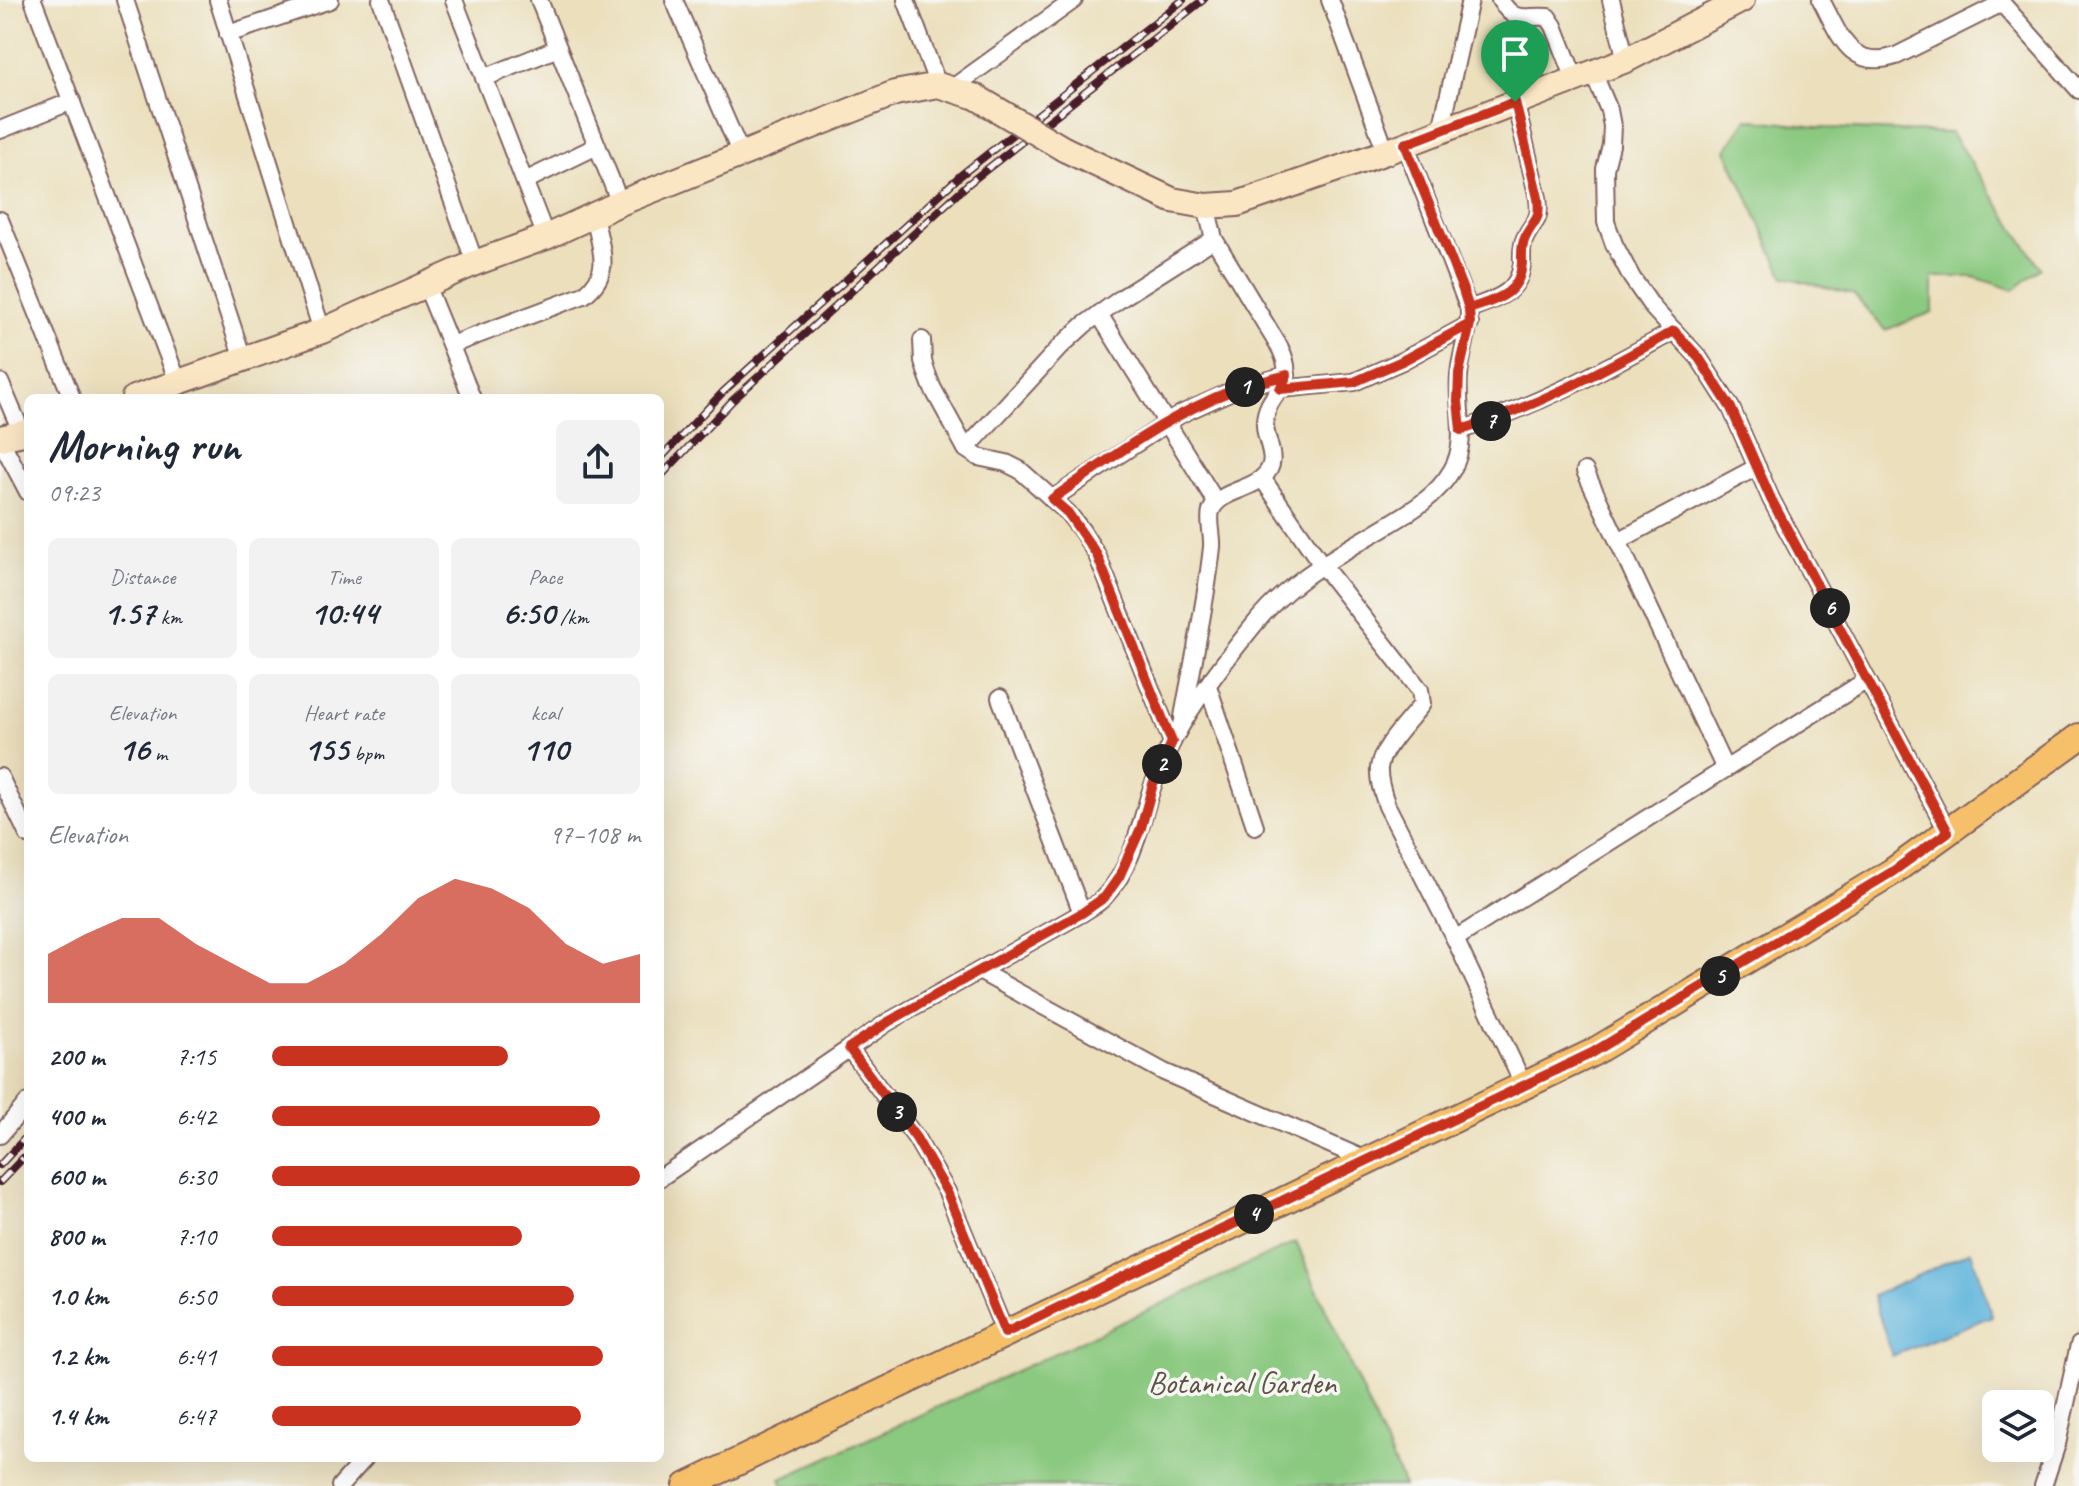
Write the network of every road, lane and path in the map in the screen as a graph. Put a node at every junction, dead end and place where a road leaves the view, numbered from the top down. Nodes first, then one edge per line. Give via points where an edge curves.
1 (33, 0) edge
2 (125, 0) edge
3 (218, 0) edge
4 (330, 0) edge
5 (381, 0) edge
6 (454, 0) edge
7 (539, 0) edge
8 (674, 0) edge
9 (906, 0) edge
10 (1074, 0) edge
11 (1330, 0) edge
12 (1470, 0) edge
13 (1500, 0) edge
14 (1611, 0) edge
15 (1742, 0) edge
16 (1821, 0) edge
17 (2000, 1) edge
18 (1703, 10) edge
19 (228, 34) junction
20 (558, 48) junction
21 (1626, 60) junction
22 (1584, 76) junction
23 (484, 78) junction
24 (2077, 83) edge
25 (945, 87) junction
26 (72, 101) junction
27 (1515, 102) junction
28 (0, 130) edge
29 (1441, 130) junction
30 (597, 146) junction
31 (1395, 148) junction
32 (741, 154) junction
33 (525, 181) junction
34 (620, 203) junction
35 (1206, 206) junction
36 (594, 215) junction
37 (0, 220) edge
38 (546, 237) junction
39 (1214, 239) junction
40 (475, 263) junction
41 (426, 285) junction
42 (1099, 314) junction
43 (1469, 316) junction
44 (322, 331) junction
45 (1674, 331) junction
46 (922, 340) dead end
47 (451, 345) junction
48 (243, 359) junction
49 (0, 382) edge
50 (178, 382) junction
51 (1284, 382) junction
52 (70, 394) edge
53 (146, 394) edge
54 (470, 394) edge
55 (1167, 422) junction
56 (1461, 430) junction
57 (13, 436) edge
58 (966, 449) junction
59 (1757, 467) junction
60 (1585, 471) dead end
61 (24, 477) edge
62 (1262, 478) junction
63 (1052, 499) junction
64 (1216, 502) junction
65 (1618, 541) junction
66 (1322, 565) junction
67 (1867, 680) junction
68 (1208, 686) junction
69 (1000, 698) dead end
70 (1182, 725) junction
71 (2079, 737) edge
72 (1172, 742) junction
73 (1725, 769) junction
74 (0, 777) edge
75 (1255, 826) dead end
76 (24, 827) edge
77 (1948, 832) junction
78 (1082, 913) junction
79 (1455, 939) junction
80 (979, 971) junction
81 (849, 1048) junction
82 (1524, 1086) junction
83 (24, 1107) edge
84 (0, 1135) edge
85 (1366, 1160) junction
86 (664, 1175) edge
87 (1005, 1333) junction
88 (2079, 1345) edge
89 (361, 1462) edge
90 (340, 1486) edge
91 (687, 1486) edge
92 (2043, 1486) edge

1 - 26 street
2 - 48 street
3 - 19 street
4 - 19 street
5 - 40 street
6 - 23 street
7 - 20 street
8 - 32 street
9 - 25 street
10 - 25 street
11 - 31 street
12 - 29 street
13 - 22 street via 1515,17 1548,17
14 - 21 street
15 - 18 main road
16 - 17 street via 1846,46 1872,60 1896,56
17 - 24 street
18 - 21 main road
19 - 44 street
20 - 23 street
20 - 30 street
21 - 22 main road
22 - 27 main road
22 - 45 street via 1609,110 1612,126 1605,169 1606,222 1632,278
23 - 33 street
25 - 32 main road via 895,93
25 - 35 main road, bridge via 976,97 1064,149 1172,200
26 - 28 street
26 - 50 street
27 - 29 main road
27 - 43 street via 1539,213 1525,238 1513,289
29 - 31 main road
30 - 33 street
30 - 34 street
31 - 35 main road via 1237,204
31 - 43 street via 1463,290
32 - 34 main road
33 - 38 street
34 - 36 main road
35 - 39 street
36 - 38 main road
36 - 47 street via 603,272 596,285 584,295
37 - 52 street
38 - 40 main road
39 - 42 street
39 - 51 street via 1280,348 1286,361
40 - 41 main road
41 - 44 main road
41 - 47 street
42 - 55 street
42 - 58 street via 1061,346
43 - 51 street via 1402,361 1354,382
43 - 56 street via 1459,373
44 - 48 main road
45 - 56 street via 1542,401
45 - 59 street via 1718,386
46 - 58 street via 929,379
47 - 54 street
48 - 50 main road
49 - 57 street
50 - 53 main road
51 - 55 street via 1234,390
51 - 62 street via 1265,417 1273,458
55 - 63 street
55 - 64 street
56 - 66 street via 1454,468 1421,505
57 - 61 street
58 - 63 street via 1020,470
59 - 65 street
59 - 67 street
60 - 65 street
62 - 64 street
62 - 66 street
63 - 72 street via 1097,555
64 - 70 street via 1210,514 1213,544
65 - 73 street
66 - 68 street via 1273,601
66 - 79 street via 1420,690 1422,704 1379,766 1380,783
67 - 73 street
67 - 77 street
68 - 70 street
68 - 75 street
69 - 78 street
70 - 72 street
71 - 77 main road
72 - 78 street via 1119,877 1105,897
73 - 79 street
74 - 76 street
77 - 82 main road via 1892,872 1605,1045
78 - 80 street
79 - 82 street
80 - 81 street
80 - 85 street via 1164,1072
81 - 86 street
81 - 87 street via 916,1138 947,1192
82 - 85 main road
83 - 84 street
85 - 87 main road
87 - 91 main road
88 - 92 street
89 - 90 street

